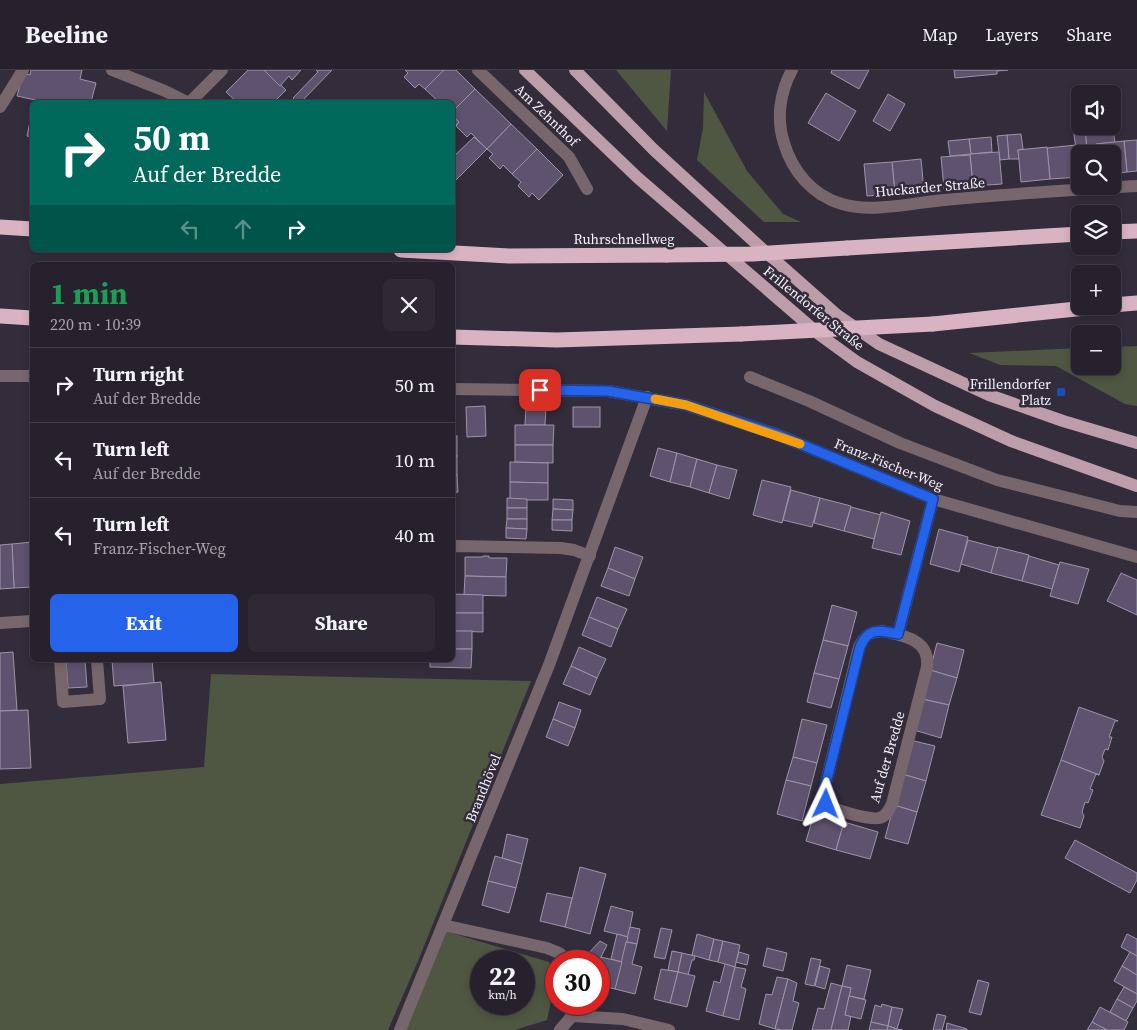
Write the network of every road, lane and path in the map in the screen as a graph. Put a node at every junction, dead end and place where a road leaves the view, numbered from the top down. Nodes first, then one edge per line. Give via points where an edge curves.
1 (23, 70) edge
2 (112, 70) edge
3 (222, 70) edge
4 (478, 70) edge
5 (525, 70) edge
6 (575, 70) edge
7 (792, 70) edge
8 (185, 100) edge
9 (191, 100) edge
10 (0, 107) edge
11 (1137, 186) edge
12 (587, 189) dead end
13 (0, 227) edge
14 (30, 229) edge
15 (1137, 230) edge
16 (1121, 231) edge
17 (1071, 235) edge
18 (437, 252) edge
19 (1137, 303) edge
20 (1121, 305) edge
21 (1071, 310) edge
22 (0, 316) edge
23 (30, 318) edge
24 (455, 337) edge
25 (0, 376) edge
26 (30, 376) edge
27 (750, 377) dead end
28 (455, 389) edge
29 (646, 397) junction
30 (1137, 443) edge
31 (1137, 486) edge
32 (933, 499) junction
33 (1137, 512) edge
34 (455, 546) edge
35 (590, 556) junction
36 (1137, 557) edge
37 (30, 621) edge
38 (0, 623) edge
39 (898, 634) junction
40 (60, 662) edge
41 (97, 662) edge
42 (443, 925) junction
43 (552, 950) edge
44 (568, 1015) edge
45 (604, 1015) edge
46 (400, 1030) edge
47 (560, 1030) edge
48 (669, 1030) edge

1 - 10 street
2 - 8 street
3 - 9 street
4 - 12 street, Am Zehnthof via 570,157
5 - 31 main road, Frillendorfer Straße via 638,178 820,335 857,362 943,410 1002,437
6 - 30 main road, Frillendorfer Straße via 654,150 760,247 837,315 880,344 989,395
7 - 11 street, Huckarder Straße via 779,115 782,137 793,167 813,188 840,204 870,207
13 - 14 highway
15 - 16 highway
17 - 18 highway, Ruhrschnellweg, bridge via 753,254 509,256
19 - 20 highway
21 - 24 highway, bridge via 934,324 741,334 557,340
22 - 23 highway
25 - 26 street
27 - 33 street via 900,443 997,480 1120,511
28 - 29 street, Franz-Fischer-Weg via 608,391
29 - 32 street, Franz-Fischer-Weg via 686,405 776,434
29 - 35 street, Brandhövel
32 - 36 street, Franz-Fischer-Weg
32 - 39 street
34 - 35 street via 561,548
35 - 42 street, Brandhövel via 549,666
37 - 38 street
39 - 39 street, Auf der Bredde via 871,632 863,638 825,787 826,804 872,819 881,818 892,804 927,667 924,648 917,641
40 - 41 street via 63,702 100,699
42 - 43 street
42 - 46 street, Brandhövel
44 - 47 street
45 - 48 street

